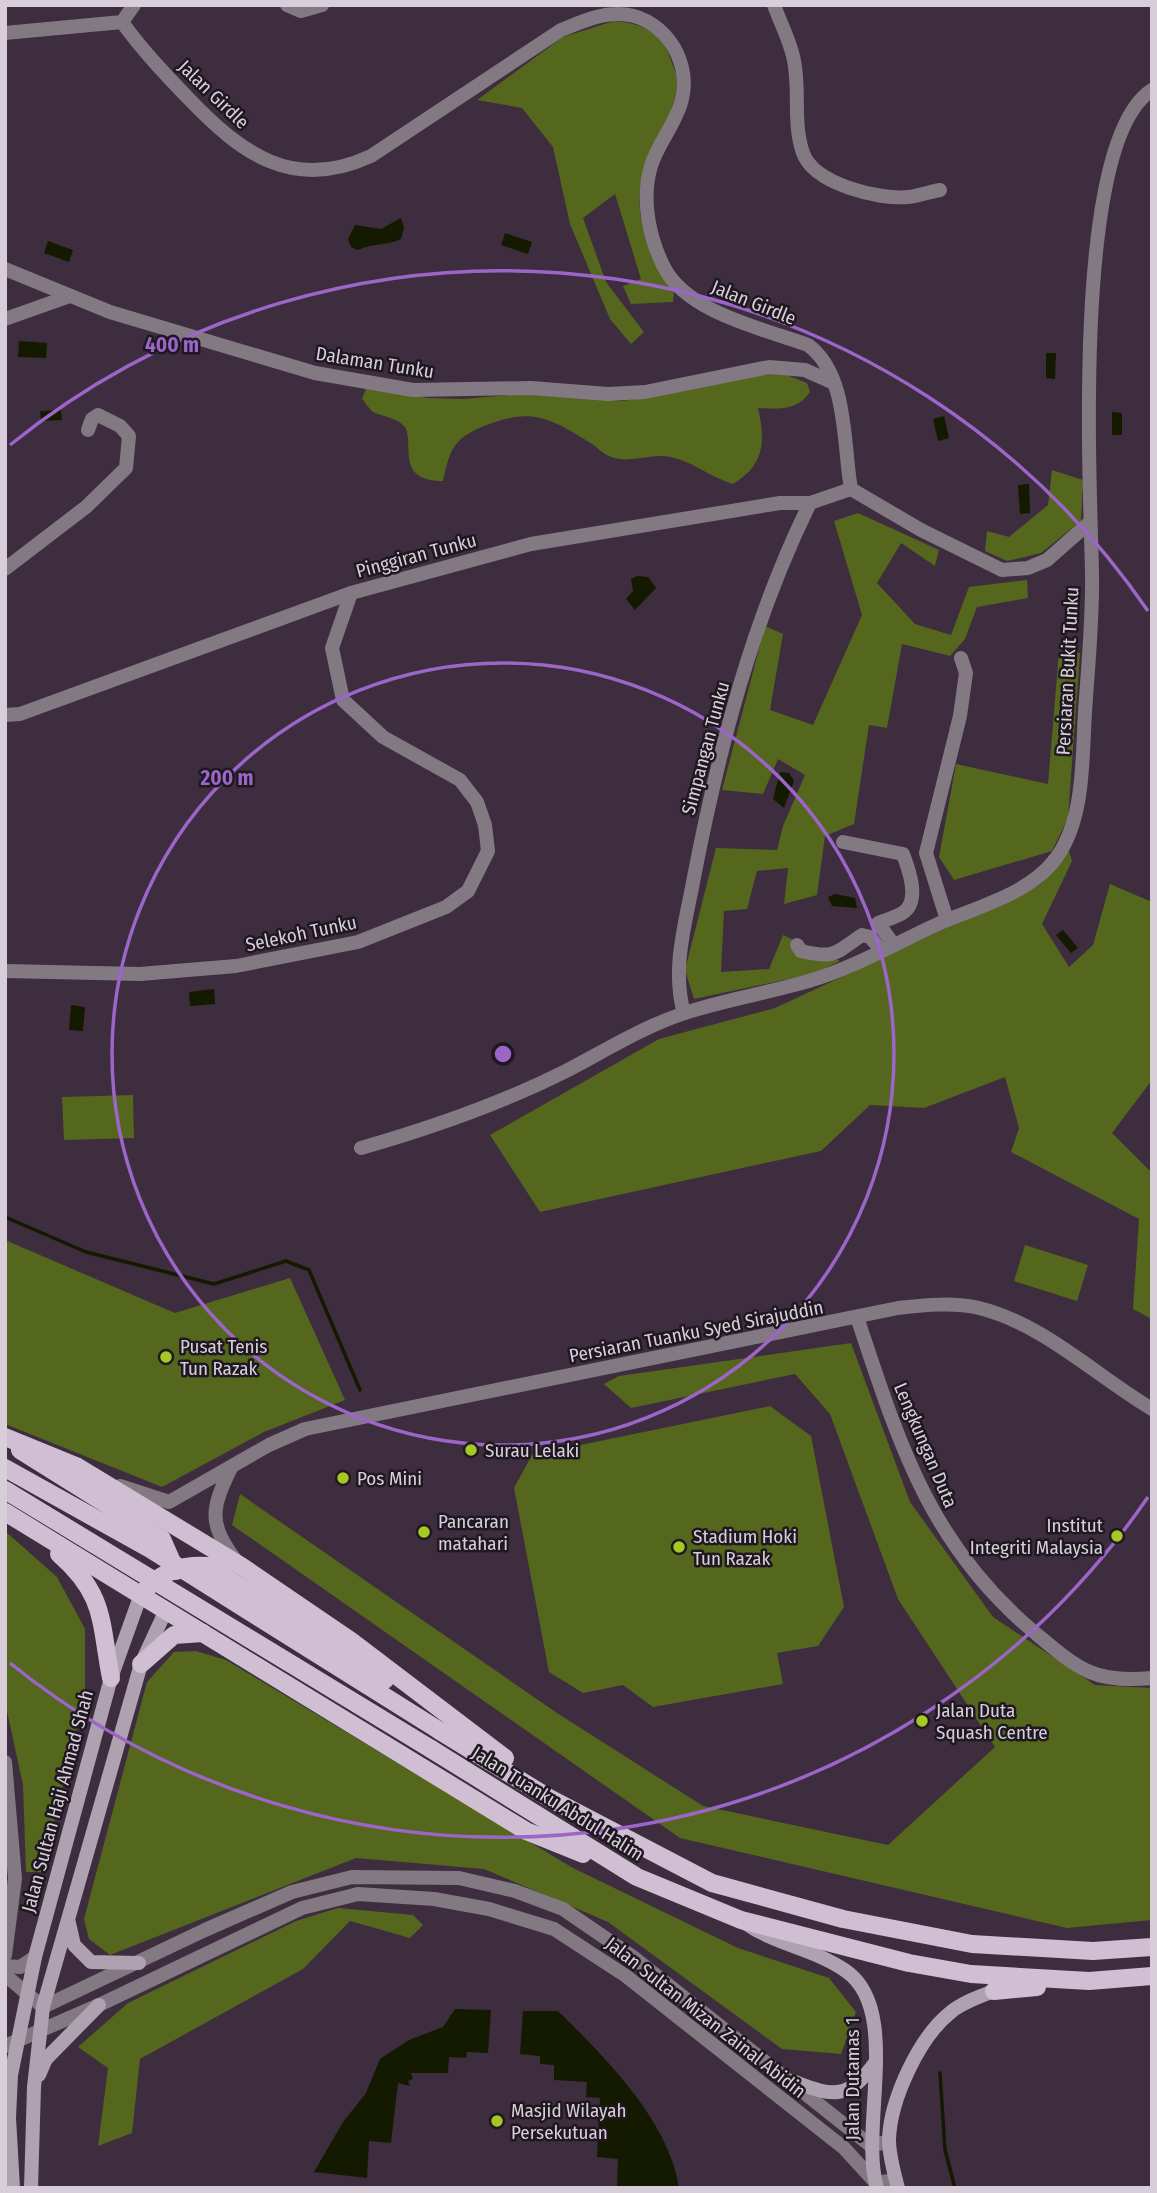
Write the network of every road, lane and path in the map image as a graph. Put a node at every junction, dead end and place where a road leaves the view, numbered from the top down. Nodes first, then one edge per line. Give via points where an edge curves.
1 (134, 5) edge
2 (287, 5) edge
3 (322, 5) edge
4 (774, 5) edge
5 (122, 22) junction
6 (5, 33) edge
7 (1152, 90) edge
8 (940, 190) dead end
9 (5, 269) edge
10 (70, 296) junction
11 (5, 319) edge
12 (834, 383) junction
13 (88, 430) dead end
14 (851, 489) junction
15 (810, 503) junction
16 (1089, 523) junction
17 (5, 569) edge
18 (351, 593) junction
19 (961, 658) dead end
20 (5, 715) edge
21 (843, 842) dead end
22 (947, 920) junction
23 (878, 923) junction
24 (862, 935) junction
25 (797, 945) dead end
26 (888, 948) junction
27 (5, 971) edge
28 (684, 1013) junction
29 (360, 1148) dead end
30 (858, 1317) junction
31 (1152, 1409) edge
32 (5, 1438) edge
33 (232, 1467) junction
34 (5, 1468) edge
35 (95, 1487) junction
36 (5, 1490) edge
37 (12, 1516) edge
38 (62, 1546) junction
39 (241, 1566) junction
40 (176, 1569) junction
41 (141, 1594) junction
42 (259, 1597) junction
43 (166, 1610) junction
44 (203, 1633) junction
45 (236, 1653) junction
46 (141, 1664) junction
47 (111, 1678) junction
48 (1152, 1678) edge
49 (505, 1758) junction
50 (5, 1762) edge
51 (630, 1843) junction
52 (637, 1877) junction
53 (741, 1920) junction
54 (68, 1922) junction
55 (1152, 1947) edge
56 (5, 1955) edge
57 (35, 1957) junction
58 (139, 1963) junction
59 (5, 1966) edge
60 (5, 1975) edge
61 (1152, 1976) edge
62 (1089, 1981) junction
63 (994, 1991) joint
64 (27, 1992) junction
65 (99, 2005) junction
66 (43, 2007) junction
67 (38, 2033) junction
68 (11, 2044) edge
69 (875, 2063) junction
70 (795, 2082) junction
71 (34, 2087) junction
72 (7, 2111) edge
73 (889, 2142) junction
74 (870, 2145) junction
75 (897, 2184) edge
76 (877, 2185) edge
77 (13, 2188) edge
78 (31, 2188) edge

1 - 5 street
2 - 3 street via 301,10
4 - 8 street via 793,57 804,155 815,170 838,185 867,192 906,197
5 - 6 street
5 - 12 street, Jalan Girdle via 154,63 221,132 274,164 323,171 371,156 561,30 615,14 648,21 677,50 684,78 682,99 651,167 647,207 653,242 666,272 688,295 718,313 808,345 824,359
7 - 16 street, Persiaran Bukit Tunku via 1133,105 1102,201 1089,326
9 - 10 street, Dalaman Tunku
10 - 11 street
10 - 12 street, Dalaman Tunku via 315,373 413,390 645,392 769,367 805,370
12 - 14 street, Jalan Girdle
13 - 17 street via 98,415 120,426 129,436 126,468 86,507
14 - 15 street, Pinggiran Tunku
14 - 16 street via 1002,570 1028,568 1047,560
15 - 18 street, Pinggiran Tunku via 780,503 531,544
15 - 28 street, Simpangan Tunku via 763,612 715,770 679,960
16 - 22 street, Persiaran Bukit Tunku via 1090,625 1081,773 1072,828 1056,859 1039,875
18 - 20 street, Pinggiran Tunku via 20,714
18 - 27 street, Selekoh Tunku via 332,648 343,700 383,737 460,779 477,802 488,851 468,891 446,907 358,942 236,966 141,974
19 - 22 street via 965,673 960,716 926,853
21 - 23 street via 903,854 913,892 909,906
22 - 26 street, Persiaran Bukit Tunku
23 - 24 street
23 - 26 street
24 - 25 street via 834,956 801,951
24 - 26 street
26 - 28 street, Persiaran Bukit Tunku via 840,971 784,989
28 - 29 street, Persiaran Bukit Tunku via 487,1108
30 - 31 street, Persiaran Tuanku Syed Sirajuddin via 937,1304 979,1308 1045,1337
30 - 33 street, Persiaran Tuanku Syed Sirajuddin via 361,1415 305,1429
30 - 48 street, Lengkungan Duta via 887,1409 921,1492 972,1571 1067,1660 1093,1675 1121,1681
32 - 35 main road, Jalan Tuanku Abdul Halim via 45,1451
33 - 35 street, Persiaran Tuanku Syed Sirajuddin via 169,1502
33 - 39 street via 216,1499 214,1517 222,1541
34 - 51 main road, Jalan Tuanku Abdul Halim, bridge via 150,1549 549,1798
35 - 38 main road via 111,1522 109,1541 90,1551
35 - 39 main road, Jalan Tuanku Abdul Halim
35 - 40 main road via 162,1539
36 - 52 main road, Jalan Tuanku Abdul Halim, bridge
37 - 38 main road
37 - 47 main road via 89,1584 102,1624
38 - 41 main road
39 - 49 main road, Jalan Tuanku Abdul Halim via 351,1640
40 - 41 main road via 158,1577
40 - 42 main road via 208,1566
40 - 43 main road
41 - 43 main road
41 - 47 street, Jalan Sultan Haji Ahmad Shah
42 - 45 main road via 230,1596 220,1608 218,1619
42 - 49 main road
43 - 44 main road
43 - 46 street
44 - 45 main road
44 - 46 main road via 174,1634
45 - 52 main road via 526,1831
46 - 54 street
47 - 57 street, Jalan Sultan Haji Ahmad Shah
49 - 51 main road
50 - 56 street via 15,1878
51 - 55 main road, Jalan Tuanku Abdul Halim via 712,1883 843,1919 972,1944 1093,1951
52 - 53 main road, Jalan Tuanku Abdul Halim
53 - 62 main road, Jalan Tuanku Abdul Halim via 946,1970
53 - 69 street, Jalan Dutamas 1 via 764,1936 835,1964 860,1983 872,2010
54 - 58 street via 74,1945 91,1962
54 - 66 street
57 - 59 street via 20,1966
57 - 64 street, Jalan Sultan Haji Ahmad Shah
58 - 66 street, Jalan Sultan Mizan Zainal Abidin
58 - 70 street, Jalan Sultan Mizan Zainal Abidin via 292,1892 352,1877 459,1878 515,1891 563,1909
60 - 64 street
61 - 62 main road, Jalan Tuanku Abdul Halim
62 - 63 main road
63 - 73 street, Jalan Dutamas 1 via 951,2012 925,2041 894,2105
64 - 66 street
64 - 68 street, Jalan Sultan Haji Ahmad Shah
65 - 67 street, Jalan Sultan Mizan Zainal Abidin
65 - 71 street via 46,2059
65 - 76 street, Jalan Sultan Mizan Zainal Abidin via 302,1908 358,1894 476,1906 554,1929 626,1976 844,2148
66 - 67 street
67 - 68 street, Jalan Sultan Mizan Zainal Abidin
67 - 71 street
68 - 72 street, Jalan Sultan Haji Ahmad Shah
69 - 70 street via 861,2082 843,2091 823,2094
69 - 74 street, Jalan Dutamas 1
70 - 74 street, Jalan Sultan Mizan Zainal Abidin
71 - 78 street
72 - 77 street, Jalan Sultan Haji Ahmad Shah
73 - 74 street
73 - 75 street, Jalan Dutamas 1
74 - 76 street, Jalan Dutamas 1
75 - 76 street

